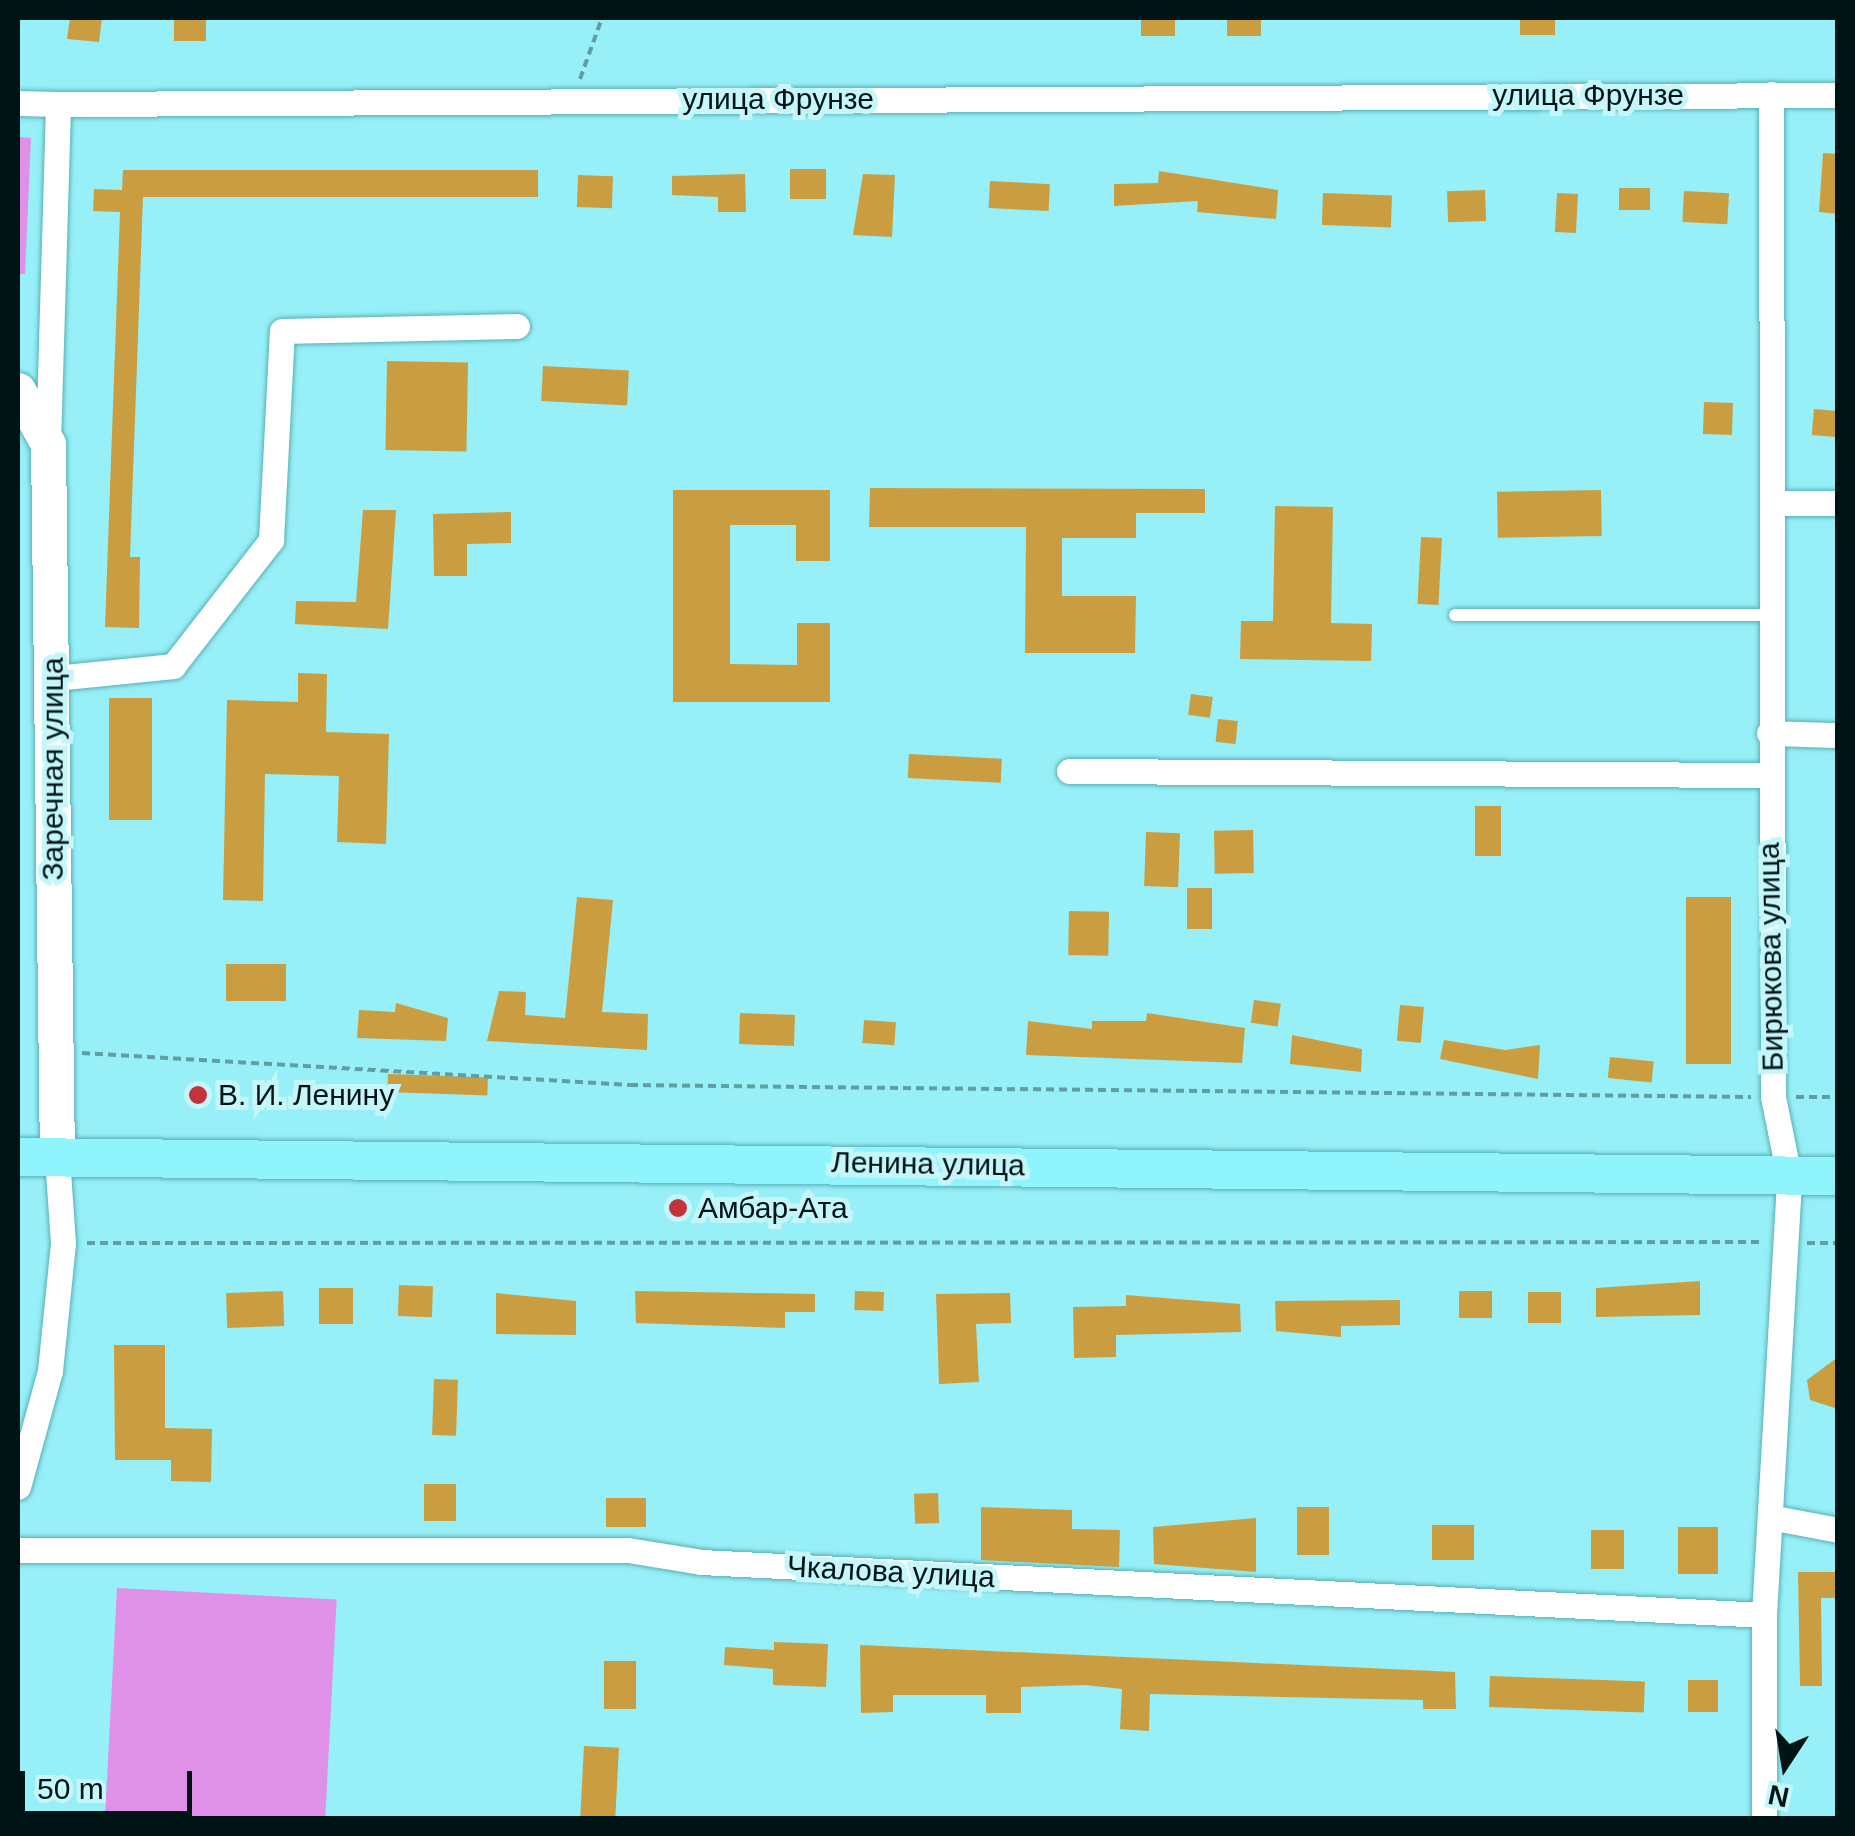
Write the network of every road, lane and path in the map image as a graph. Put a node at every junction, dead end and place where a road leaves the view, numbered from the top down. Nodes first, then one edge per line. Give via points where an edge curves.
1 (602, 18) edge
2 (1772, 94) junction
3 (1838, 94) edge
4 (569, 101) junction
5 (18, 103) edge
6 (58, 104) junction
7 (517, 326) dead end
8 (18, 390) edge
9 (48, 444) junction
10 (1775, 503) junction
11 (1838, 503) edge
12 (1455, 615) dead end
13 (1772, 615) junction
14 (55, 678) junction
15 (1769, 733) junction
16 (1838, 735) edge
17 (1069, 771) dead end
18 (1769, 775) junction
19 (52, 1051) junction
20 (1772, 1097) junction
21 (1838, 1098) edge
22 (18, 1157) edge
23 (57, 1157) junction
24 (1789, 1176) junction
25 (1838, 1176) edge
26 (1785, 1242) junction
27 (63, 1243) junction
28 (1838, 1244) edge
29 (18, 1487) edge
30 (1770, 1517) junction
31 (1838, 1530) edge
32 (18, 1550) edge
33 (1764, 1615) junction
34 (1764, 1818) edge

1 - 4 path
2 - 3 street, улица Фрунзе
2 - 4 street, улица Фрунзе
2 - 10 street, Бирюкова улица
4 - 6 street, улица Фрунзе
5 - 6 street, улица Фрунзе
6 - 9 street
7 - 14 street via 282,331 271,540 173,666
8 - 9 street, Заречная улица
9 - 14 street, Заречная улица
10 - 11 street
10 - 13 street, Бирюкова улица
12 - 13 lane
13 - 15 street, Бирюкова улица
14 - 19 street, Заречная улица
15 - 16 street
15 - 18 street, Бирюкова улица
17 - 18 street
18 - 20 street, Бирюкова улица
19 - 20 path via 630,1084
19 - 23 street, Заречная улица
20 - 21 path
20 - 24 street, Бирюкова улица
22 - 23 main road, Ленина улица
23 - 24 main road, Ленина улица
23 - 27 street
24 - 25 main road, Ленина улица
24 - 26 street, Бирюкова улица
26 - 27 path
26 - 28 path
26 - 30 street, Бирюкова улица
27 - 29 street via 38,1436
30 - 31 street
30 - 33 street, Бирюкова улица
32 - 33 street, Чкалова улица via 628,1550 701,1562
33 - 34 street, Бирюкова улица

